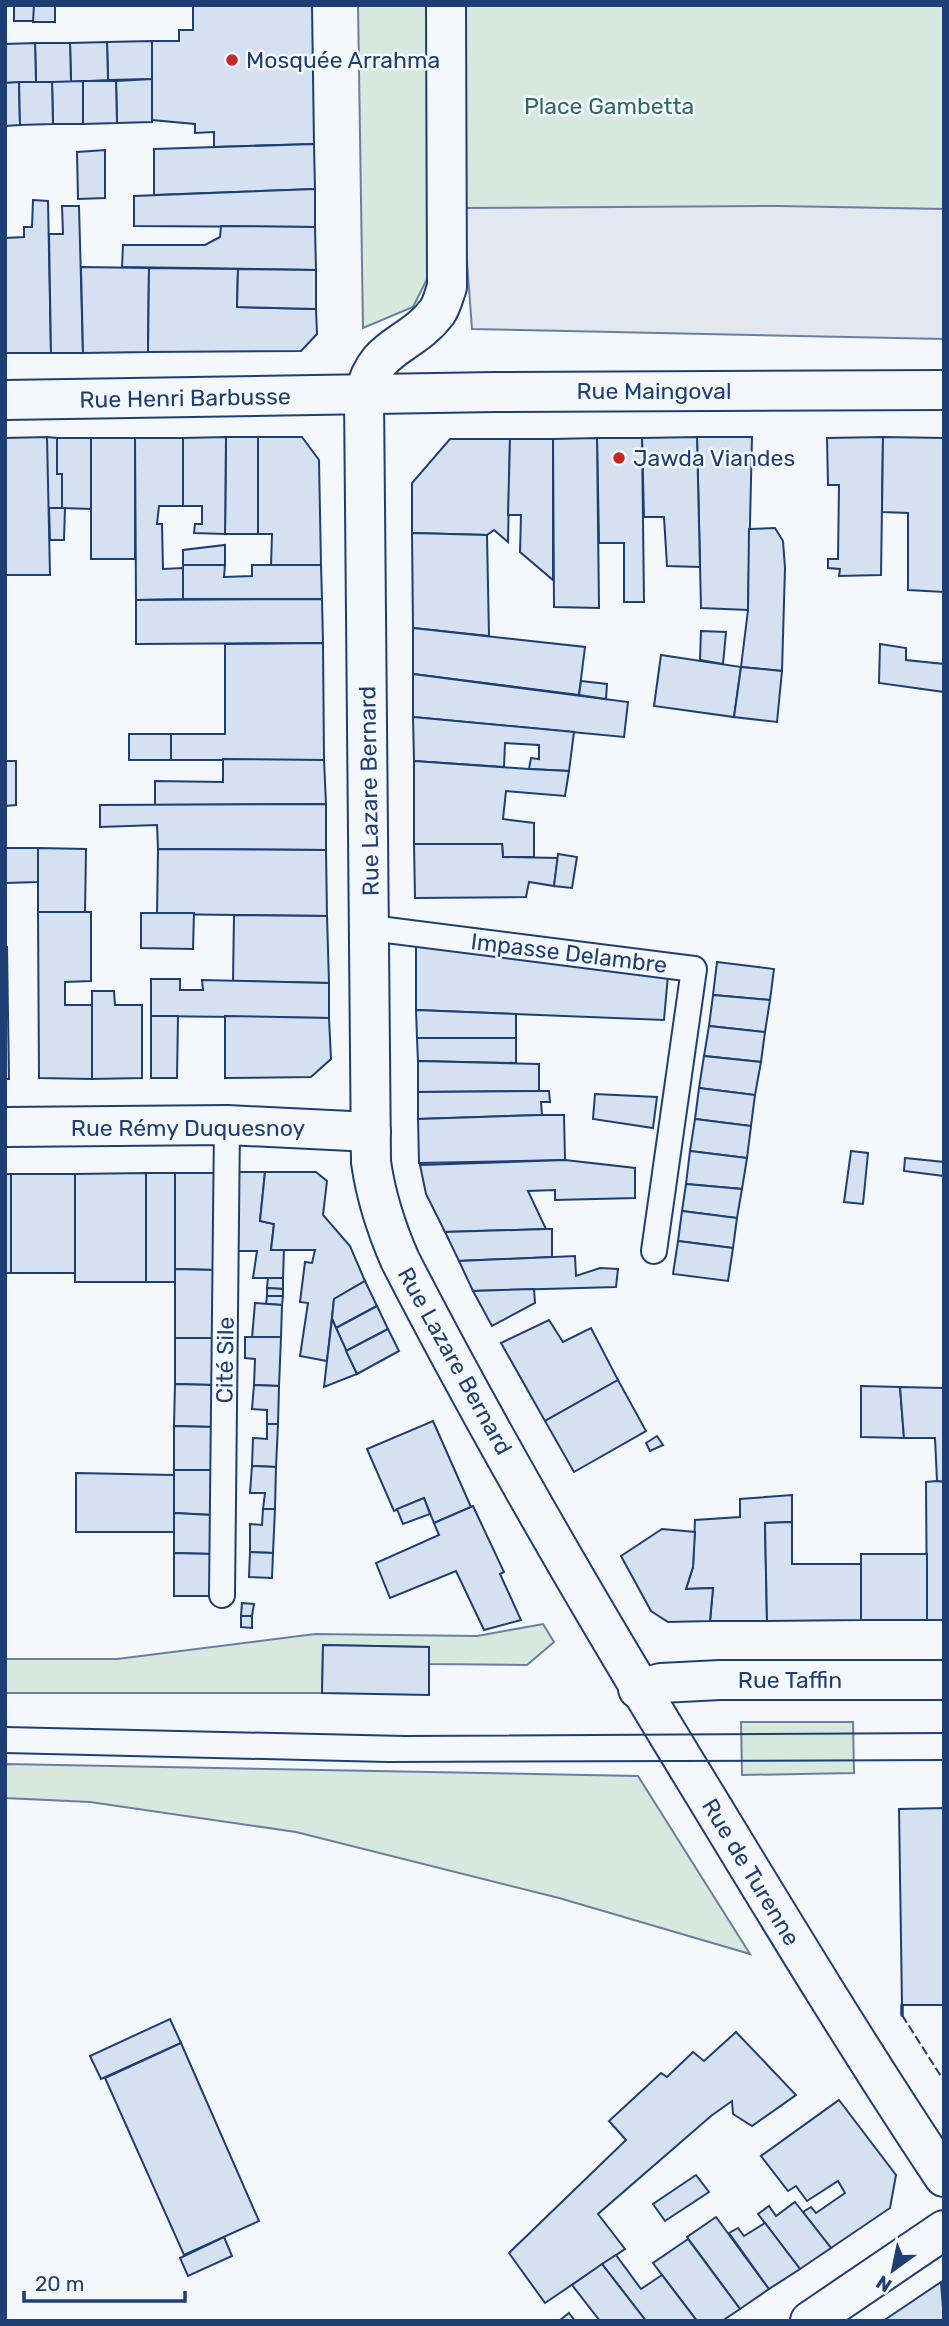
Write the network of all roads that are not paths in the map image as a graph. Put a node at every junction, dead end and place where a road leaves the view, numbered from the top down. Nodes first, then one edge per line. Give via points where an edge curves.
1 (446, 5) edge
2 (944, 390) edge
3 (364, 396) junction
4 (5, 400) edge
5 (371, 928) junction
6 (227, 1125) junction
7 (5, 1127) edge
8 (371, 1132) junction
9 (654, 1251) dead end
10 (566, 1564) joint
11 (222, 1595) dead end
12 (944, 1679) edge
13 (638, 1689) junction
14 (944, 2177) edge
15 (944, 2230) edge
16 (810, 2321) edge

1 - 3 street, Rue Lazare Bernard via 447,287 428,322 373,367
2 - 3 street, Rue Maingoval
3 - 4 street, Rue Henri Barbusse
3 - 5 street, Rue Lazare Bernard
5 - 8 street, Rue Lazare Bernard
5 - 9 lane, Impasse Delambre via 694,969
6 - 7 street, Rue Rémy Duquesnoy
6 - 8 street, Rue Rémy Duquesnoy
6 - 11 lane, Cité Sile
8 - 10 street, Rue Lazare Bernard via 374,1184 388,1235
10 - 13 street, Rue de Turenne
12 - 13 street, Rue Taffin via 720,1680
13 - 14 street, Rue de Turenne via 861,2053
15 - 16 street

